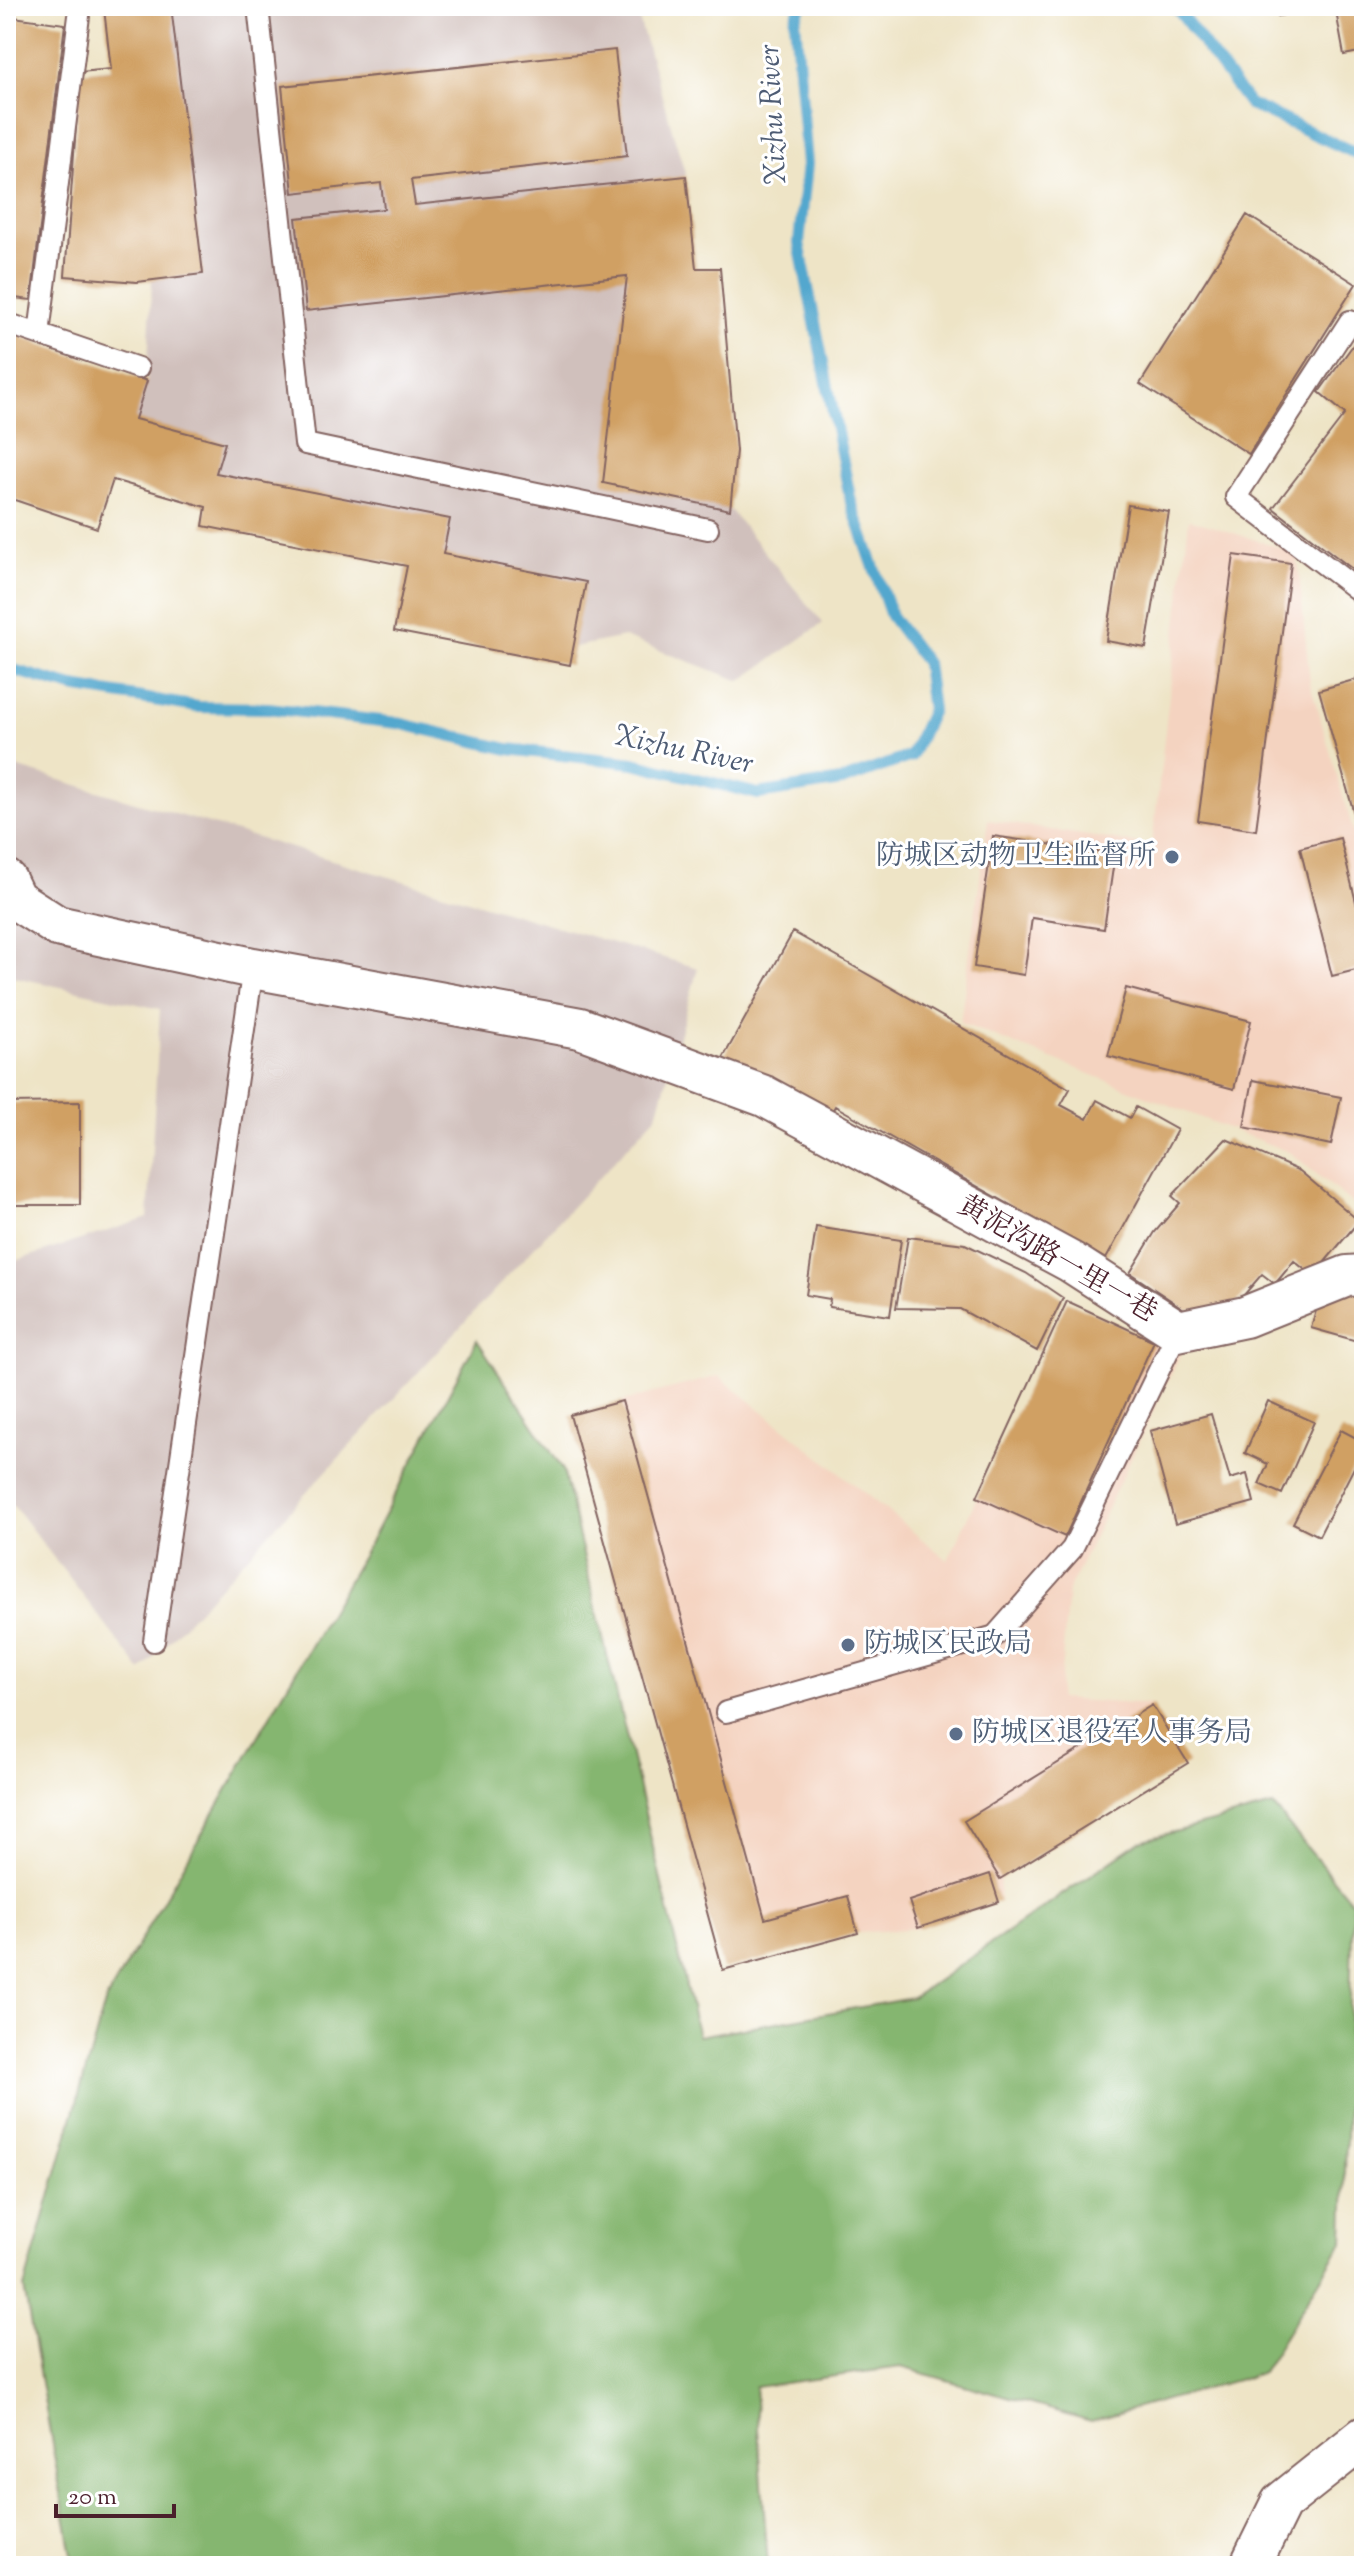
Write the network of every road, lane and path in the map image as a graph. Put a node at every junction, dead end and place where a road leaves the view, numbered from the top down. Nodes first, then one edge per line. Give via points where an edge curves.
1 (258, 6) edge
2 (79, 16) dead end
3 (1350, 321) dead end
4 (6, 323) edge
5 (39, 334) junction
6 (138, 368) dead end
7 (708, 529) dead end
8 (1364, 595) edge
9 (6, 880) edge
10 (253, 968) junction
11 (1364, 1275) edge
12 (1178, 1331) junction
13 (154, 1641) dead end
14 (726, 1712) dead end
15 (1364, 2437) edge
16 (1250, 2566) edge

1 - 7 lane via 305,444
2 - 5 lane
3 - 8 lane via 1236,497
4 - 5 lane
5 - 6 lane
9 - 10 street, 黄泥沟路一里一巷 via 15,899 57,926
10 - 12 street, 黄泥沟路一里一巷 via 580,1028 764,1096 1071,1262
10 - 13 lane
11 - 12 street, 黄泥沟路一里一巷 via 1347,1276 1245,1317
12 - 14 lane via 1072,1549 995,1636
15 - 16 street via 1281,2503

